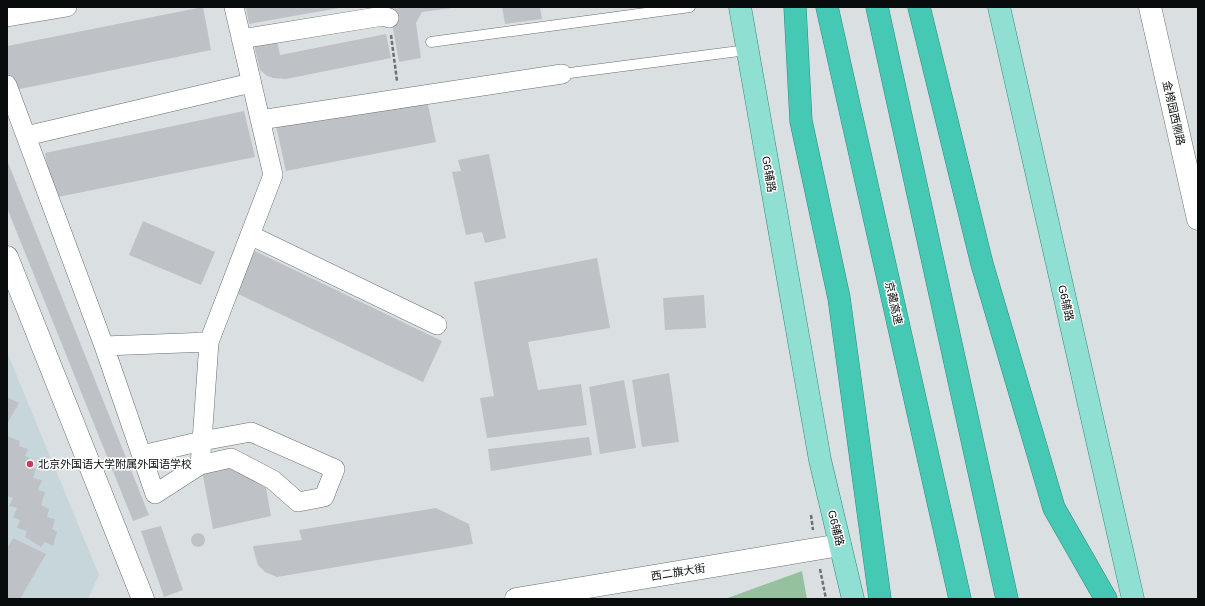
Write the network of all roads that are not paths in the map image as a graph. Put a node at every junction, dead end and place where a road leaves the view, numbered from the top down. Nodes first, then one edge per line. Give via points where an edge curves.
1 (67, 7) edge
2 (234, 7) edge
3 (690, 7) edge
4 (740, 7) edge
5 (796, 7) edge
6 (827, 7) edge
7 (877, 7) edge
8 (919, 7) edge
9 (999, 7) edge
10 (1150, 7) edge
11 (386, 14) edge
12 (7, 17) edge
13 (241, 40) junction
14 (431, 42) dead end
15 (747, 50) junction
16 (562, 74) joint
17 (252, 83) junction
18 (7, 85) edge
19 (260, 120) junction
20 (26, 136) junction
21 (1198, 218) edge
22 (250, 235) junction
23 (7, 258) edge
24 (437, 324) dead end
25 (209, 342) junction
26 (104, 346) junction
27 (202, 441) junction
28 (142, 455) junction
29 (200, 465) junction
30 (840, 545) junction
31 (143, 599) edge
32 (519, 599) edge
33 (853, 599) edge
34 (880, 599) edge
35 (960, 599) edge
36 (1007, 599) edge
37 (1106, 599) edge
38 (1133, 599) edge

1 - 12 street
2 - 13 street
3 - 14 lane
4 - 15 main road, G6辅路
5 - 34 highway via 801,121 840,298
6 - 35 highway, 京藏高速
7 - 36 highway
8 - 37 highway via 982,264 1054,508
9 - 38 main road, G6辅路
10 - 21 street, 金榜园西侧路
11 - 13 street
13 - 17 street
15 - 16 lane
15 - 30 main road, G6辅路 via 820,460
16 - 19 street
17 - 19 street
17 - 20 street
18 - 20 street
19 - 22 street via 273,175
20 - 26 street
22 - 24 street
22 - 25 street
23 - 31 street
25 - 26 street
25 - 27 street
26 - 28 street
27 - 28 street
27 - 29 street
27 - 29 street via 251,432 335,469 324,497 298,502 273,480 231,458
28 - 29 street via 155,494
30 - 32 street, 西二旗大街
30 - 33 main road, G6辅路

